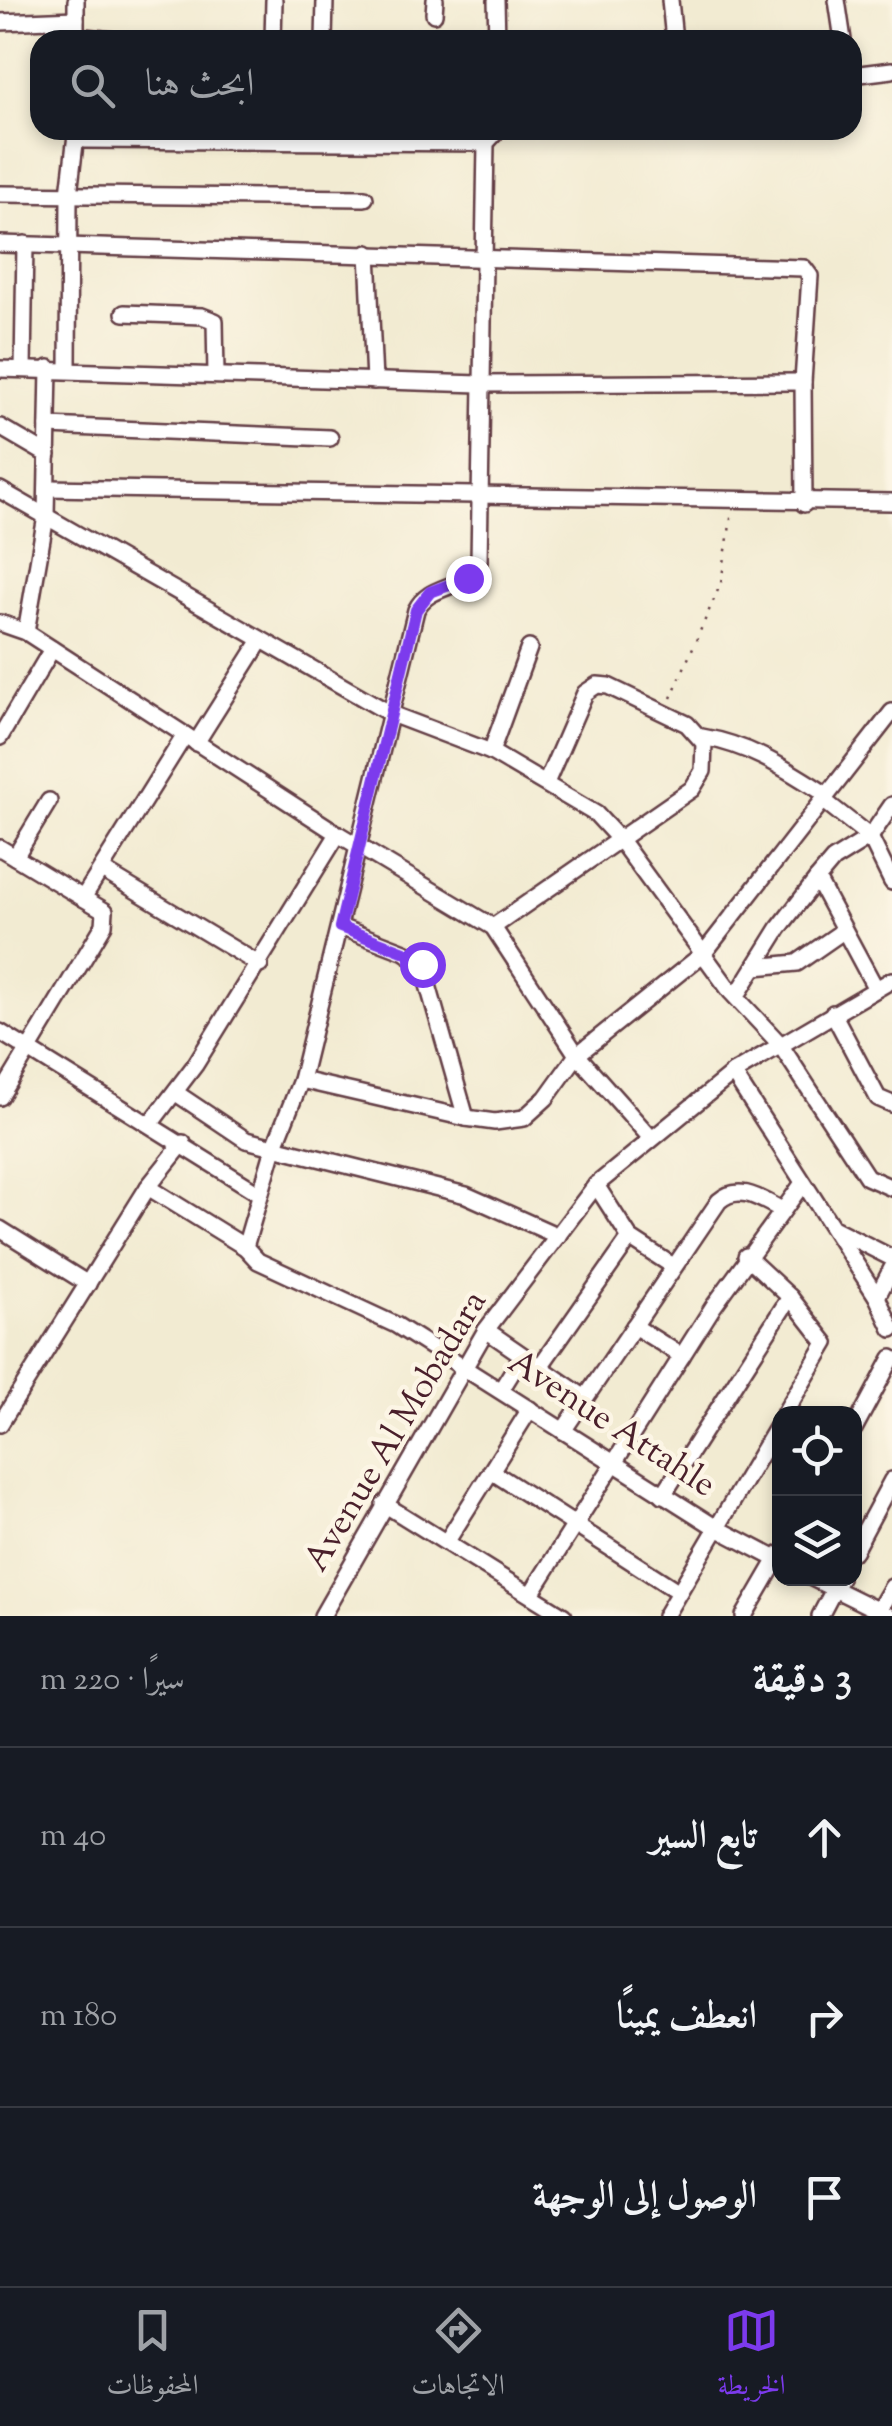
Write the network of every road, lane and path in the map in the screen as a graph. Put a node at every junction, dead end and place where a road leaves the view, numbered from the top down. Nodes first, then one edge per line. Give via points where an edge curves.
1 (76, 0) edge
2 (274, 0) edge
3 (325, 0) edge
4 (496, 0) edge
5 (670, 0) edge
6 (837, 0) edge
7 (0, 22) edge
8 (61, 30) edge
9 (76, 30) edge
10 (273, 30) edge
11 (324, 30) edge
12 (497, 30) edge
13 (673, 30) edge
14 (842, 30) edge
15 (892, 70) edge
16 (862, 74) edge
17 (74, 140) edge
18 (394, 140) edge
19 (489, 140) edge
20 (486, 143) junction
21 (0, 194) edge
22 (69, 194) junction
23 (365, 198) dead end
24 (0, 244) edge
25 (26, 244) junction
26 (71, 246) junction
27 (368, 254) junction
28 (482, 256) junction
29 (124, 314) dead end
30 (48, 368) junction
31 (0, 369) edge
32 (23, 369) junction
33 (68, 369) junction
34 (216, 375) junction
35 (374, 381) junction
36 (802, 382) junction
37 (480, 384) junction
38 (48, 426) junction
39 (0, 427) edge
40 (330, 438) dead end
41 (48, 455) junction
42 (47, 488) junction
43 (0, 490) edge
44 (477, 494) junction
45 (732, 502) junction
46 (892, 502) edge
47 (804, 504) junction
48 (46, 516) junction
49 (0, 623) edge
50 (26, 632) junction
51 (261, 640) junction
52 (528, 648) dead end
53 (52, 649) junction
54 (892, 712) edge
55 (665, 713) junction
56 (391, 714) junction
57 (0, 737) edge
58 (702, 737) junction
59 (190, 739) junction
60 (490, 752) junction
61 (546, 782) junction
62 (825, 798) junction
63 (49, 800) dead end
64 (891, 809) edge
65 (338, 834) junction
66 (870, 836) junction
67 (620, 840) junction
68 (0, 848) edge
69 (360, 848) junction
70 (15, 857) junction
71 (102, 870) junction
72 (818, 879) junction
73 (892, 882) edge
74 (84, 898) junction
75 (340, 927) junction
76 (494, 928) junction
77 (843, 931) junction
78 (704, 954) junction
79 (260, 965) junction
80 (755, 967) junction
81 (892, 980) edge
82 (876, 989) junction
83 (736, 997) junction
84 (833, 1013) junction
85 (0, 1032) edge
86 (779, 1043) junction
87 (28, 1050) junction
88 (576, 1055) junction
89 (733, 1073) junction
90 (301, 1080) junction
91 (176, 1093) junction
92 (0, 1097) edge
93 (892, 1104) edge
94 (466, 1118) junction
95 (150, 1124) junction
96 (650, 1137) junction
97 (183, 1143) junction
98 (274, 1148) junction
99 (804, 1183) junction
100 (596, 1185) junction
101 (148, 1186) junction
102 (892, 1188) edge
103 (260, 1194) junction
104 (782, 1210) junction
105 (831, 1227) junction
106 (0, 1229) edge
107 (558, 1236) junction
108 (630, 1238) junction
109 (245, 1246) junction
110 (746, 1256) junction
111 (892, 1258) edge
112 (672, 1266) junction
113 (892, 1268) edge
114 (88, 1284) junction
115 (790, 1297) junction
116 (877, 1297) junction
117 (634, 1326) junction
118 (892, 1328) edge
119 (486, 1330) junction
120 (522, 1356) junction
121 (682, 1356) junction
122 (892, 1358) edge
123 (463, 1366) junction
124 (540, 1368) junction
125 (888, 1381) edge
126 (501, 1390) junction
127 (585, 1398) junction
128 (789, 1406) edge
129 (530, 1409) junction
130 (862, 1418) edge
131 (0, 1424) edge
132 (563, 1431) junction
133 (772, 1433) edge
134 (612, 1462) junction
135 (491, 1472) junction
136 (892, 1480) edge
137 (664, 1495) junction
138 (384, 1504) junction
139 (575, 1526) junction
140 (715, 1527) junction
141 (862, 1536) edge
142 (447, 1542) junction
143 (772, 1555) edge
144 (772, 1568) edge
145 (836, 1586) edge
146 (840, 1586) edge
147 (892, 1587) edge
148 (678, 1592) junction
149 (531, 1594) junction
150 (884, 1613) edge
151 (322, 1616) edge
152 (564, 1616) edge
153 (664, 1616) edge
154 (744, 1616) edge
155 (820, 1616) edge

1 - 9 street
2 - 10 street
3 - 11 street
4 - 12 street
5 - 13 street
6 - 14 street
7 - 8 street
15 - 16 street
17 - 22 street
18 - 20 street
19 - 20 street
20 - 28 street
21 - 22 street
22 - 23 street
22 - 26 street
24 - 25 street
25 - 26 street
25 - 32 street
26 - 27 street
26 - 33 street
27 - 28 street
27 - 35 street
28 - 36 street via 804,268 810,276
28 - 37 street
29 - 34 street via 215,322
30 - 32 street
30 - 33 street
30 - 38 street
31 - 32 street
33 - 34 street
34 - 35 street
35 - 37 street
36 - 37 street
36 - 47 street
37 - 44 street
38 - 40 street
38 - 41 street
39 - 41 street
41 - 42 street
42 - 44 street
42 - 48 street
43 - 48 street
44 - 45 street
44 - 56 street via 479,562 468,578 430,592 420,603
45 - 47 street
45 - 55 path via 721,582
46 - 47 street
48 - 50 street
48 - 51 street
49 - 50 street
50 - 53 street
51 - 56 street
51 - 59 street
52 - 60 street
53 - 57 street
53 - 59 street
54 - 62 street
55 - 58 street
55 - 61 street via 608,686 591,687
56 - 60 street
56 - 69 street
58 - 62 street via 767,756
58 - 67 street via 706,760 692,790
59 - 65 street
59 - 71 street
60 - 61 street
61 - 67 street via 596,814
62 - 66 street
62 - 78 street
63 - 70 street
64 - 66 street
65 - 69 street
65 - 79 street
66 - 72 street via 833,860
66 - 73 street
67 - 76 street
67 - 78 street
68 - 70 street
69 - 75 street
69 - 76 street
70 - 74 street
71 - 74 street
71 - 79 street
72 - 77 street
72 - 80 street
74 - 87 street via 105,911 104,925
75 - 90 street
75 - 94 street via 422,964
76 - 88 street
77 - 80 street via 797,963
77 - 82 street
78 - 83 street
78 - 88 street
79 - 91 street
80 - 83 street
81 - 82 street, Avenue Al Mobadara
82 - 84 street, Avenue Al Mobadara
83 - 86 street
84 - 86 street, Avenue Al Mobadara
84 - 93 street via 878,1098
85 - 87 street
86 - 89 street, Avenue Al Mobadara
86 - 102 street via 866,1177
87 - 92 street
87 - 95 street
88 - 94 street via 524,1118
88 - 96 street
89 - 96 street, Avenue Al Mobadara
89 - 99 street
90 - 94 street
90 - 98 street
91 - 95 street
91 - 98 street via 246,1140
95 - 97 street
96 - 100 street, Avenue Al Mobadara
97 - 101 street
97 - 103 street
98 - 103 street
98 - 107 street via 466,1195
99 - 104 street
99 - 105 street
100 - 107 street, Avenue Al Mobadara
100 - 108 street
101 - 109 street, Avenue Attahle
101 - 114 street
103 - 109 street
104 - 110 street
104 - 112 street via 741,1192 727,1194
105 - 111 street
105 - 116 street
106 - 114 street
107 - 119 street, Avenue Al Mobadara
108 - 112 street
108 - 124 street
109 - 123 street, Avenue Attahle via 258,1261 396,1325
110 - 115 street
110 - 121 street
112 - 117 street
113 - 116 street
114 - 131 street
115 - 128 street via 826,1344
115 - 137 street
116 - 118 street
117 - 121 street
117 - 127 street
119 - 120 street
119 - 123 street, Avenue Al Mobadara
120 - 124 street
120 - 126 street
121 - 134 street
122 - 125 street
123 - 126 street, Avenue Attahle
123 - 138 street, Avenue Al Mobadara
124 - 127 street
125 - 130 street
126 - 129 street, Avenue Attahle
127 - 132 street
129 - 132 street, Avenue Attahle
129 - 135 street
132 - 134 street, Avenue Attahle
133 - 140 street
134 - 137 street, Avenue Attahle
134 - 139 street
135 - 139 street
135 - 142 street
136 - 141 street
137 - 140 street, Avenue Attahle
138 - 142 street
138 - 151 street, Avenue Al Mobadara
139 - 148 street
139 - 149 street
140 - 143 street, Avenue Attahle
140 - 148 street
142 - 149 street
144 - 154 street
145 - 155 street
146 - 150 street
147 - 150 street
148 - 153 street
149 - 152 street

